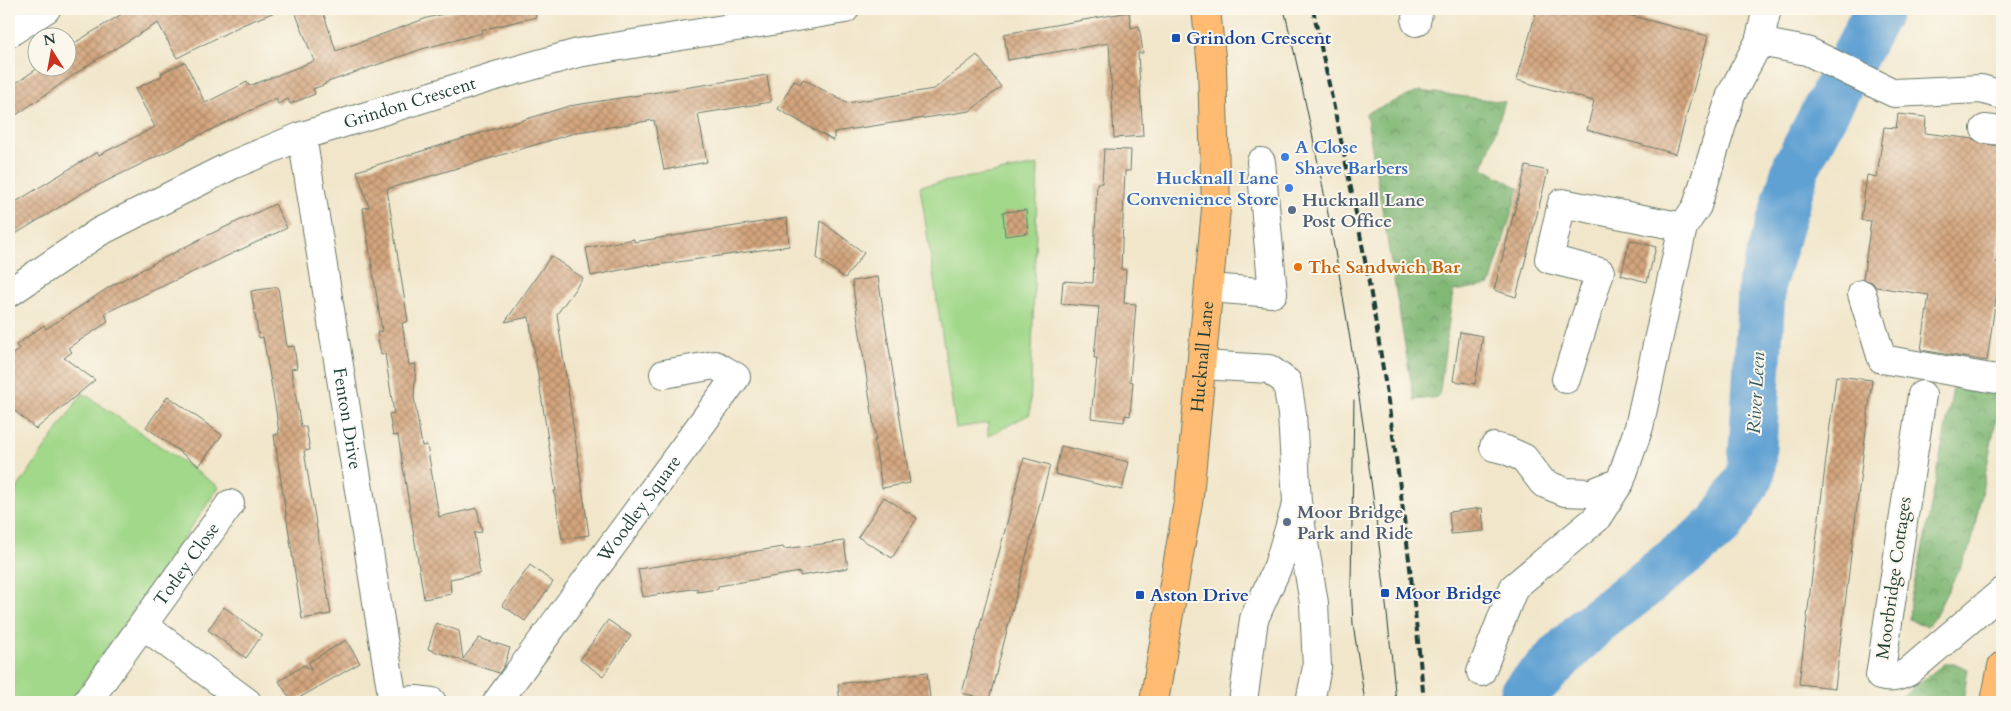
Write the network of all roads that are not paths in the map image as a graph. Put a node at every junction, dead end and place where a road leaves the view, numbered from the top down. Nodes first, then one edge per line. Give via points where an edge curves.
1 (46, 9) edge
2 (845, 9) edge
3 (1206, 9) edge
4 (1767, 9) edge
5 (9, 33) edge
6 (1760, 42) junction
7 (2002, 94) edge
8 (302, 136) junction
9 (1261, 162) dead end
10 (1683, 227) junction
11 (1210, 288) junction
12 (9, 293) edge
13 (1862, 294) dead end
14 (1202, 364) junction
15 (664, 374) dead end
16 (2002, 376) edge
17 (1566, 379) dead end
18 (2002, 380) edge
19 (1925, 410) dead end
20 (1494, 447) dead end
21 (1620, 482) junction
22 (1297, 502) junction
23 (230, 504) dead end
24 (1306, 553) junction
25 (1278, 566) junction
26 (2002, 592) edge
27 (143, 625) junction
28 (2002, 666) edge
29 (1481, 672) dead end
30 (88, 702) edge
31 (247, 702) edge
32 (390, 702) edge
33 (432, 702) edge
34 (497, 702) edge
35 (1154, 702) edge
36 (1243, 702) edge
37 (1310, 702) edge
38 (1995, 702) edge

1 - 5 street
2 - 8 street, Grindon Crescent via 578,53 492,76
3 - 11 main road, Hucknall Lane via 1216,139 1216,209
4 - 6 street
6 - 7 street via 1807,51 1894,93 1981,89
6 - 10 street via 1731,95 1698,206
8 - 12 street, Grindon Crescent via 232,165 99,232
8 - 32 street, Fenton Drive
9 - 11 street via 1273,293
10 - 17 street via 1562,203 1549,259 1600,272
10 - 21 street via 1639,427
11 - 14 main road, Hucknall Lane
13 - 18 street via 1882,360
14 - 22 street via 1269,369 1287,382
14 - 35 main road, Hucknall Lane via 1189,496
15 - 34 street, Woodley Square via 715,365 736,377
16 - 18 street
19 - 26 street, Moorbridge Cottages via 1880,676 1899,677 1908,672
20 - 21 street via 1524,458 1543,484 1565,492 1591,494
21 - 29 street via 1596,519 1514,587
22 - 24 street
22 - 25 street
23 - 27 street, Totley Close
24 - 25 street via 1290,557
24 - 37 street via 1314,603 1317,668
25 - 36 street via 1254,619
27 - 30 street, Totley Close
27 - 31 street, Totley Close
28 - 38 main road
32 - 33 street

